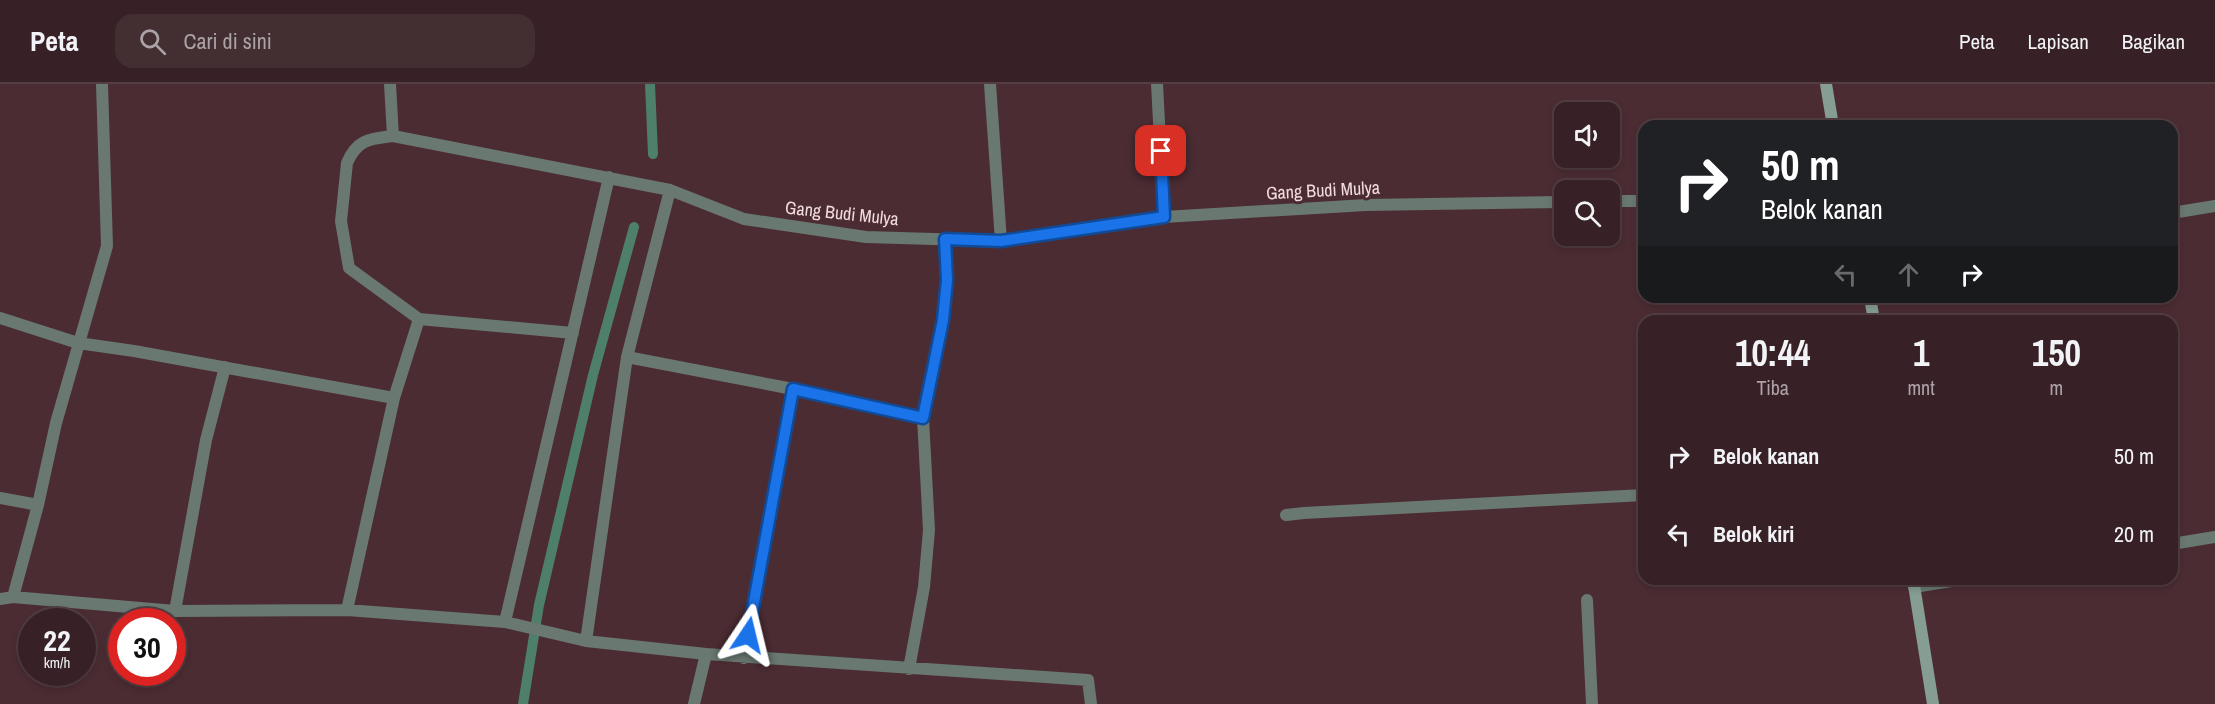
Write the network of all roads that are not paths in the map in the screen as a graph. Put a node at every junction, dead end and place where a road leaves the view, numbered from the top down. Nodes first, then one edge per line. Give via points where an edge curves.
1 (102, 84) edge
2 (390, 84) edge
3 (990, 84) edge
4 (1157, 84) edge
5 (1826, 84) edge
6 (1832, 120) edge
7 (393, 136) junction
8 (609, 177) junction
9 (670, 190) junction
10 (1620, 201) edge
11 (1638, 201) edge
12 (1554, 202) edge
13 (2215, 206) edge
14 (2178, 212) edge
15 (1164, 217) junction
16 (945, 239) junction
17 (1001, 241) junction
18 (0, 318) edge
19 (419, 319) junction
20 (573, 333) junction
21 (78, 343) junction
22 (627, 357) junction
23 (225, 367) junction
24 (793, 389) junction
25 (394, 398) junction
26 (923, 418) junction
27 (1638, 495) edge
28 (0, 498) edge
29 (38, 505) junction
30 (1286, 515) dead end
31 (2215, 537) edge
32 (2178, 543) edge
33 (1914, 585) edge
34 (13, 597) junction
35 (0, 599) edge
36 (1587, 600) dead end
37 (150, 608) edge
38 (175, 608) edge
39 (186, 610) edge
40 (347, 610) junction
41 (505, 622) junction
42 (586, 642) junction
43 (706, 654) junction
44 (744, 658) junction
45 (909, 669) junction
46 (694, 704) edge
47 (1091, 704) edge
48 (1592, 704) edge
49 (1933, 704) edge

1 - 21 street via 107,246
2 - 7 street
3 - 17 street
4 - 15 street
5 - 6 main road
7 - 8 street, Gang Budi Mulya
7 - 19 street, Gang Budi Mulya via 364,140 351,155 341,221 349,268
8 - 9 street, Gang Budi Mulya
8 - 20 street
9 - 16 street, Gang Budi Mulya via 744,219 866,237
9 - 22 street
10 - 11 street
12 - 15 street, Gang Budi Mulya via 1366,205
13 - 14 street
15 - 17 street, Gang Budi Mulya
16 - 17 street, Gang Budi Mulya
16 - 26 street via 947,280 943,320
18 - 21 street
19 - 20 street
19 - 25 street
20 - 41 street
21 - 23 street
21 - 29 street
22 - 24 street
22 - 42 street
23 - 25 street
23 - 38 street via 206,440
24 - 26 street
24 - 44 street
25 - 40 street
26 - 45 street via 928,530 924,587
27 - 30 street
28 - 29 street
29 - 34 street
31 - 32 street
33 - 49 main road
34 - 35 street
34 - 37 street
36 - 48 street
39 - 40 street
40 - 41 street
41 - 42 street
42 - 43 street
43 - 44 street
43 - 46 street
44 - 45 street
45 - 47 street via 1088,680

